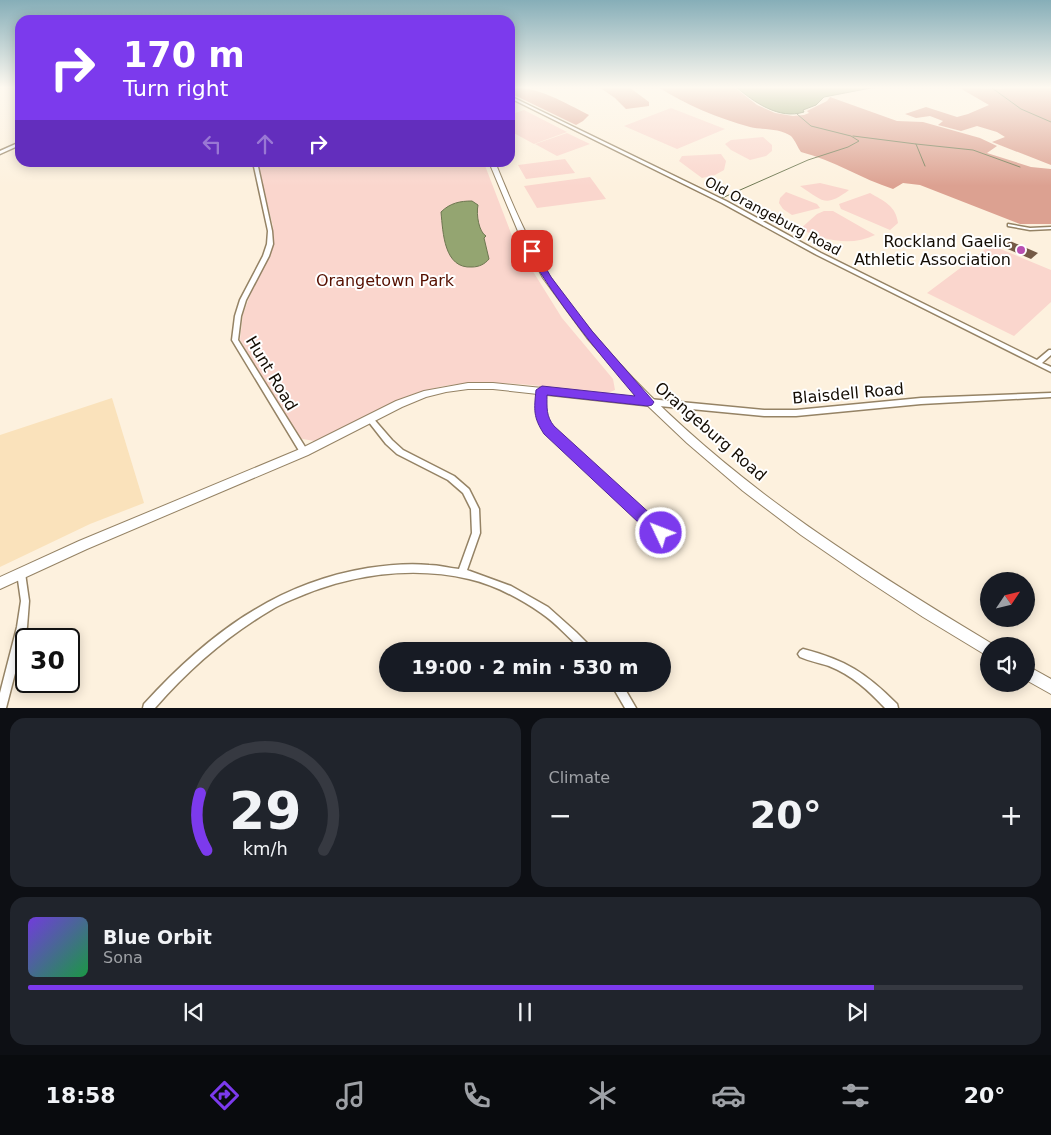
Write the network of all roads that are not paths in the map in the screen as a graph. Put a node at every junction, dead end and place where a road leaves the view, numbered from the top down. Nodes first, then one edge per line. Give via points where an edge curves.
1 (557, 120) edge
2 (15, 146) edge
3 (0, 153) edge
4 (256, 167) edge
5 (494, 167) edge
6 (1010, 225) dead end
7 (1051, 228) edge
8 (1051, 352) edge
9 (1038, 363) junction
10 (1051, 370) edge
11 (542, 390) junction
12 (1051, 395) edge
13 (648, 402) junction
14 (370, 419) junction
15 (304, 452) junction
16 (661, 533) dead end
17 (20, 573) junction
18 (462, 573) junction
19 (0, 583) edge
20 (579, 642) edge
21 (980, 644) edge
22 (803, 654) dead end
23 (1035, 678) edge
24 (1050, 687) edge
25 (621, 692) edge
26 (1, 708) edge
27 (148, 708) edge
28 (631, 708) edge
29 (893, 708) edge

1 - 9 street, Old Orangeburg Road
2 - 3 street
4 - 15 street, Hunt Road via 270,244 243,300 235,340
5 - 13 main road, Orangeburg Road via 519,228 547,278 588,333
6 - 7 street via 1030,229
8 - 9 street
9 - 10 street, Old Orangeburg Road
11 - 13 main road
11 - 14 main road via 493,386 446,388 424,394
11 - 16 street via 540,412 549,430
12 - 13 street, Blaisdell Road via 921,400 796,413 746,412
13 - 21 main road, Orangeburg Road via 733,476 806,532
14 - 15 main road
14 - 18 street via 400,452 452,478 466,490 475,509 476,533
15 - 17 main road
17 - 19 main road
17 - 26 street via 25,601 22,627
18 - 20 street via 517,593 544,610
18 - 27 street via 417,568 364,571 301,590 235,627 202,652
22 - 29 street via 846,667 873,687
23 - 24 main road
25 - 28 street

